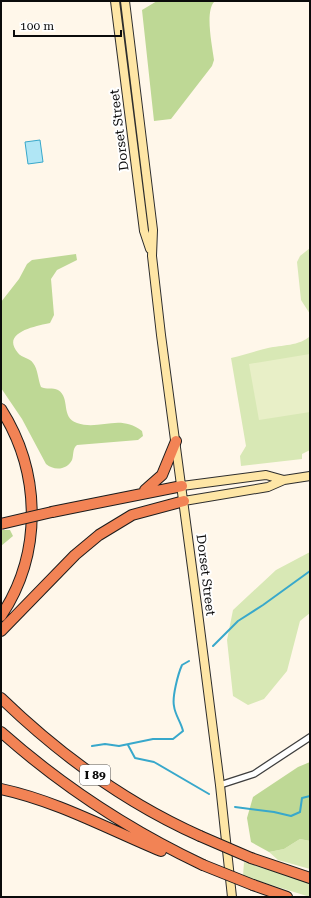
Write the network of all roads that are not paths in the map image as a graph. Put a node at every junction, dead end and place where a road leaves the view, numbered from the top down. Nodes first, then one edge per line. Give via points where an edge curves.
1 (115, 1) edge
2 (125, 1) edge
3 (152, 256) junction
4 (1, 409) edge
5 (176, 441) junction
6 (310, 476) edge
7 (284, 480) junction
8 (182, 486) junction
9 (136, 494) junction
10 (184, 500) junction
11 (1, 524) edge
12 (1, 616) edge
13 (1, 631) edge
14 (1, 698) edge
15 (1, 732) edge
16 (310, 737) edge
17 (220, 785) junction
18 (1, 789) edge
19 (203, 865) junction
20 (310, 878) edge
21 (232, 897) edge
22 (287, 897) edge

1 - 3 main road, Dorset Street via 144,231
2 - 3 main road, Dorset Street via 153,230
3 - 5 main road, Dorset Street
4 - 12 highway via 24,458 32,510 31,535 25,566 16,591
5 - 8 main road, Dorset Street
5 - 9 highway via 159,480
6 - 7 main road
7 - 8 main road via 266,475
7 - 10 main road via 268,487
8 - 9 highway
8 - 10 main road, Dorset Street
9 - 11 highway, bridge
10 - 13 highway via 132,515 98,534
10 - 17 main road, Dorset Street
14 - 20 highway, I 89, bridge via 47,739 97,777 140,804 200,836 251,858
15 - 19 highway, I 89 via 56,778 101,809
16 - 17 street via 254,774
17 - 21 main road, Dorset Street
18 - 19 highway via 45,801 160,851
19 - 22 highway, I 89, bridge

